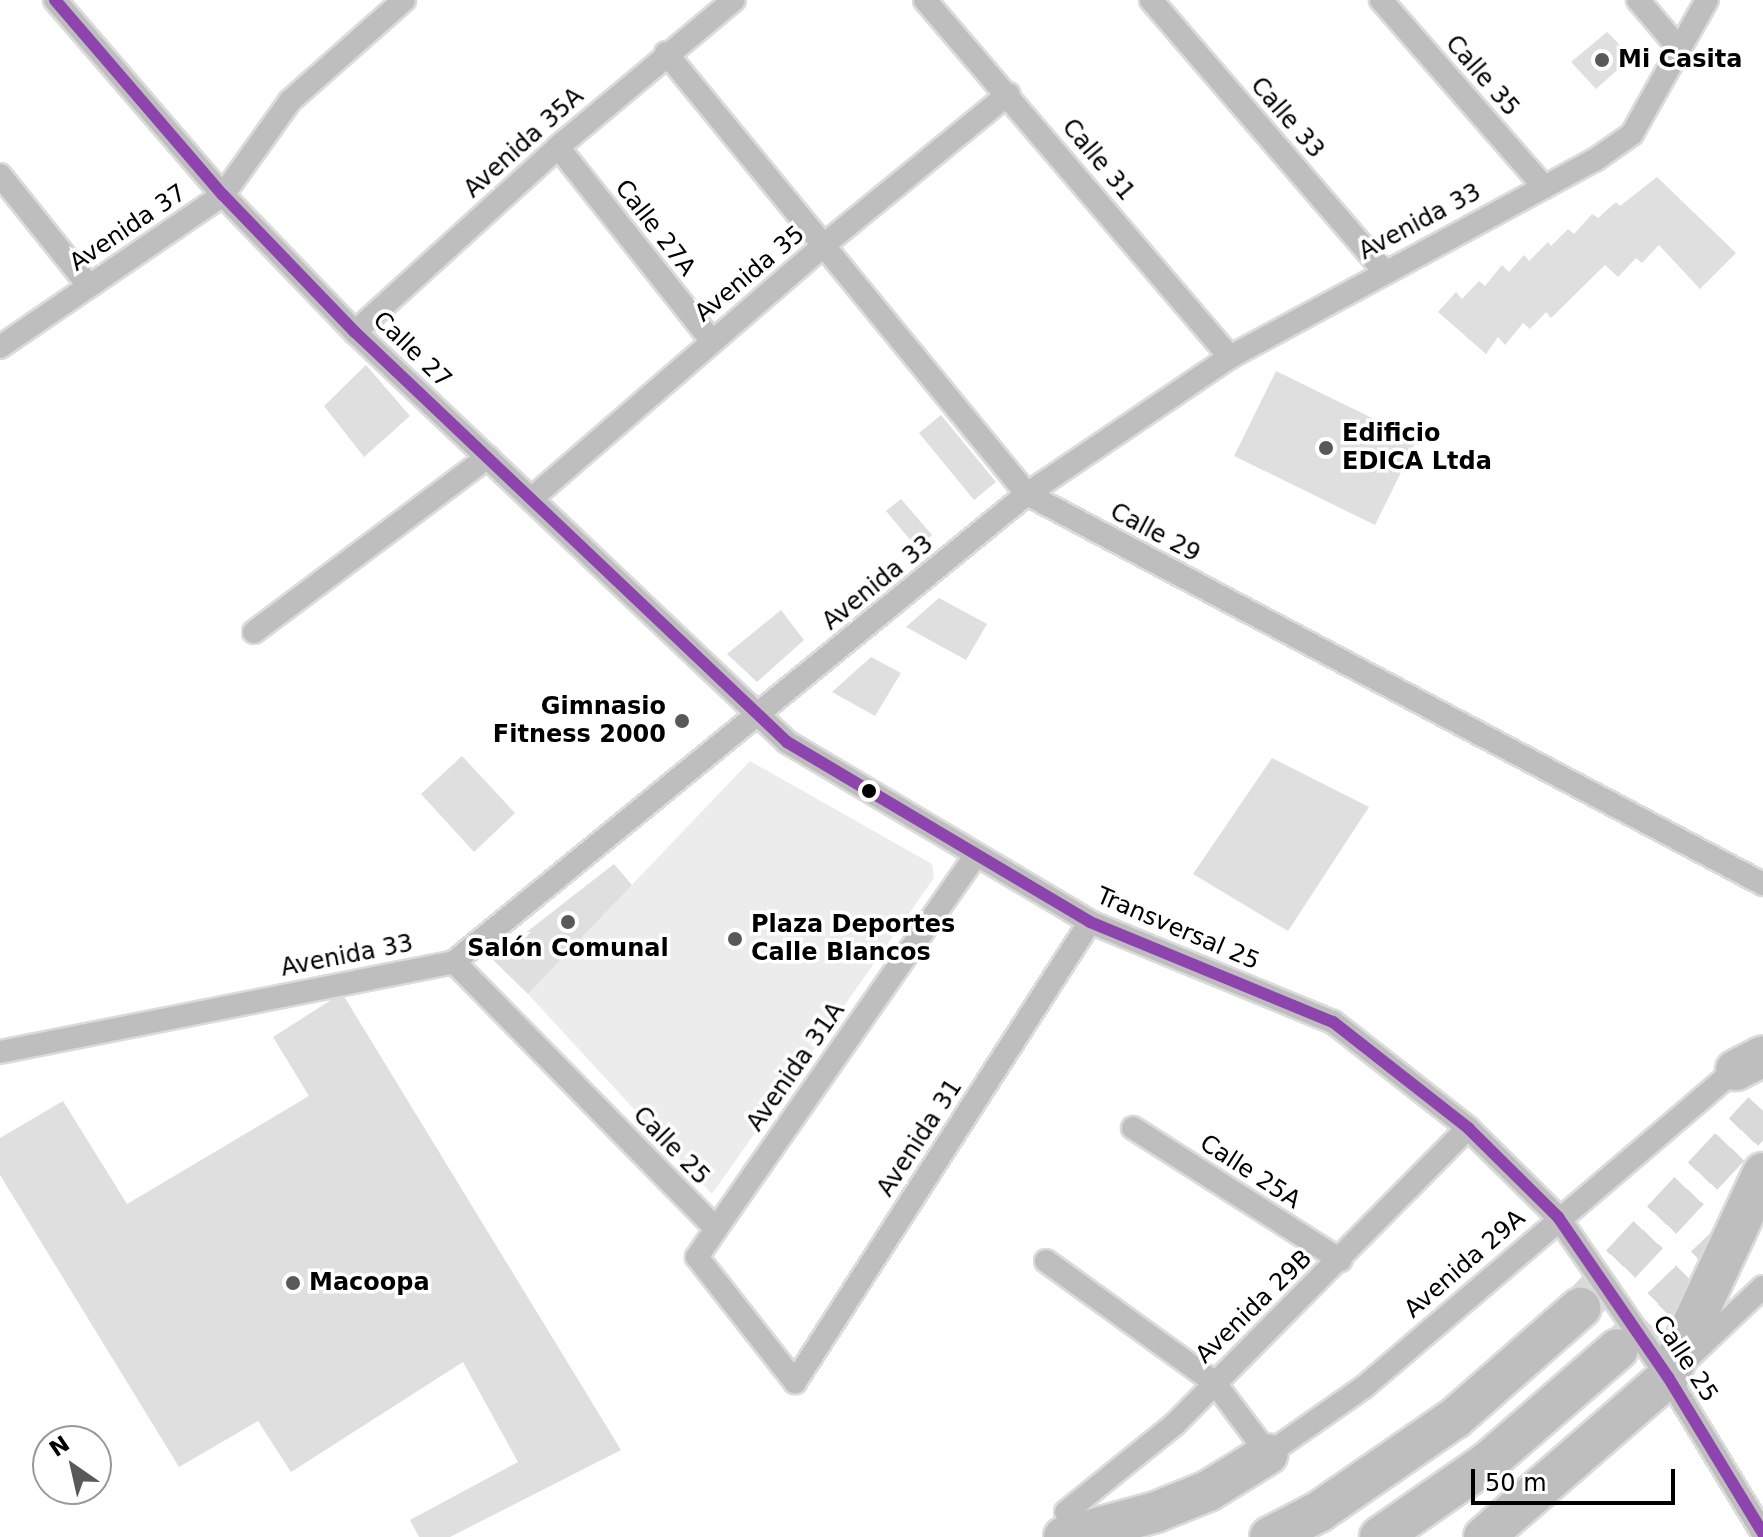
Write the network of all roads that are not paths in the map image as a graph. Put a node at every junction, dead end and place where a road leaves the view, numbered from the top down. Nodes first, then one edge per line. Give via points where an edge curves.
1 (55, 0) edge
2 (404, 0) edge
3 (734, 0) edge
4 (925, 0) edge
5 (1151, 0) edge
6 (1381, 0) edge
7 (1638, 0) edge
8 (1707, 0) edge
9 (1678, 47) junction
10 (666, 53) junction
11 (1008, 94) junction
12 (558, 147) junction
13 (0, 175) edge
14 (1544, 187) junction
15 (223, 195) junction
16 (825, 244) junction
17 (1384, 271) junction
18 (89, 286) junction
19 (355, 332) junction
20 (712, 341) junction
21 (0, 347) edge
22 (1230, 357) junction
23 (488, 457) junction
24 (1027, 494) junction
25 (531, 499) junction
26 (254, 632) dead end
27 (756, 716) junction
28 (975, 856) junction
29 (1763, 884) edge
30 (1090, 922) junction
31 (454, 962) junction
32 (0, 1052) edge
33 (1754, 1056) edge
34 (1133, 1128) dead end
35 (1468, 1128) junction
36 (1763, 1173) edge
37 (1558, 1217) junction
38 (716, 1229) junction
39 (1340, 1260) junction
40 (1046, 1261) dead end
41 (1763, 1287) edge
42 (1580, 1308) tunnel mouth
43 (1618, 1349) tunnel mouth
44 (1668, 1377) junction
45 (1214, 1382) junction
46 (1268, 1454) junction
47 (1065, 1525) edge
48 (1763, 1533) edge
49 (1270, 1537) edge
50 (1380, 1537) edge
51 (1484, 1537) edge

1 - 15 street, Calle 27
2 - 15 street, Avenida 37 via 290,101
3 - 10 street, Avenida 35A
4 - 11 street, Calle 31
5 - 17 street, Calle 33
6 - 14 street, Calle 35
7 - 9 street
8 - 9 street, Avenida 33
9 - 14 street, Avenida 33 via 1632,134
10 - 12 street, Avenida 35A
10 - 16 street, Calle 29
11 - 16 street, Avenida 35
11 - 22 street, Calle 31
12 - 19 street, Avenida 35A
12 - 20 street, Calle 27A
13 - 18 street
14 - 17 street, Avenida 33
15 - 18 street, Avenida 37
15 - 19 street, Calle 27
16 - 20 street, Avenida 35
16 - 24 street, Calle 29
17 - 22 street, Avenida 33
18 - 21 street, Avenida 37
19 - 23 street, Calle 27
20 - 25 street, Avenida 35
22 - 24 street, Avenida 33
23 - 25 street, Calle 27
23 - 26 street
24 - 27 street, Avenida 33
24 - 29 street, Calle 29
25 - 27 street, Calle 27
27 - 28 street, Transversal 25 via 787,742
27 - 31 street, Avenida 33
28 - 30 street, Transversal 25
28 - 38 street, Avenida 31A
30 - 35 street, Transversal 25 via 1333,1022
30 - 38 street, Avenida 31 via 795,1382 697,1257
31 - 32 street, Avenida 33
31 - 38 street, Calle 25
33 - 37 street, Avenida 29A
34 - 39 street, Calle 25A
35 - 37 street, Transversal 25
35 - 39 street, Avenida 29B
36 - 44 highway
37 - 44 street, Calle 25
37 - 46 street, Avenida 29A via 1364,1387
39 - 45 street, Avenida 29B
40 - 45 street
41 - 44 street
42 - 49 highway via 1455,1418 1320,1511
43 - 50 highway via 1488,1462
44 - 48 street, Calle 25
44 - 51 highway
45 - 46 street
45 - 47 street, Avenida 29B
46 - 47 highway via 1182,1501

